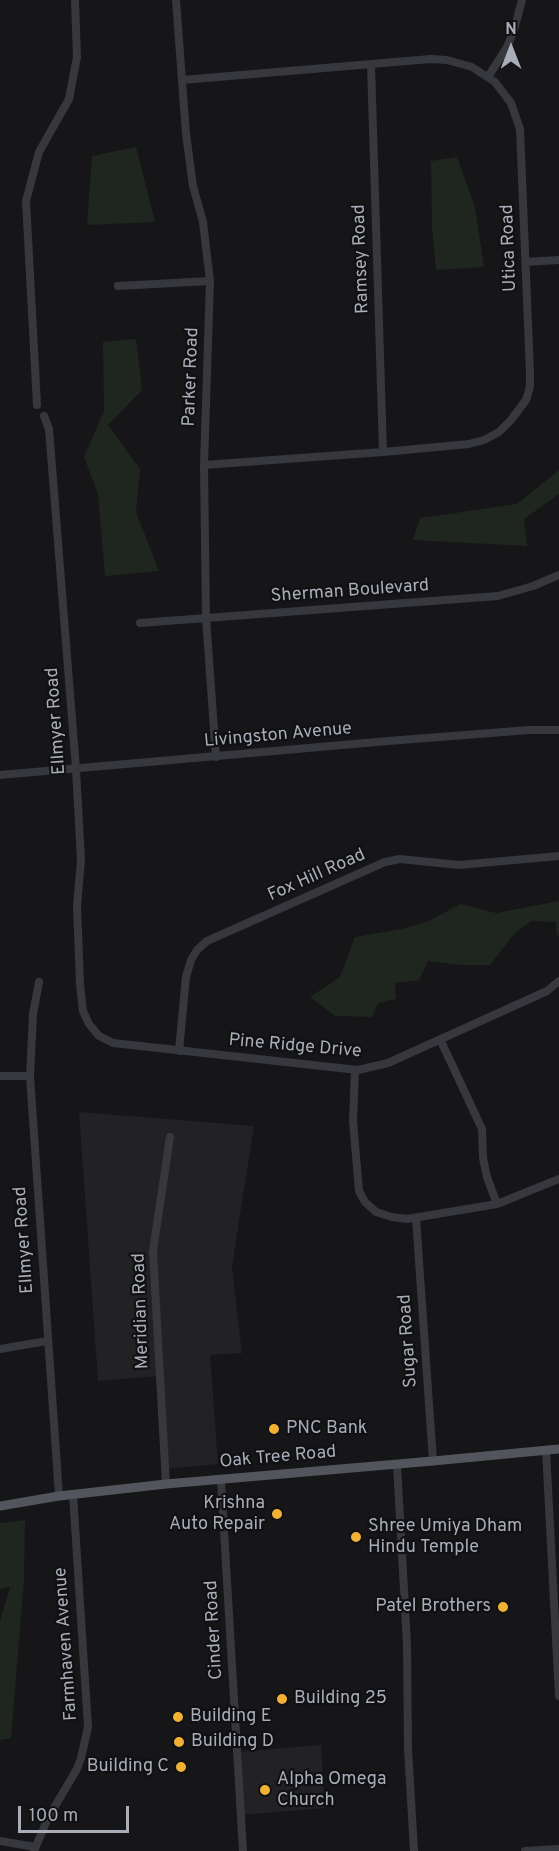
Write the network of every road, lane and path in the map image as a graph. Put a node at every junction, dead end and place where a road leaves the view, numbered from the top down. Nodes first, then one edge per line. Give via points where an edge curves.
1 (75, 0) edge
2 (176, 0) edge
3 (522, 0) edge
4 (371, 64) junction
5 (488, 77) junction
6 (182, 80) junction
7 (559, 260) edge
8 (525, 262) junction
9 (210, 281) junction
10 (118, 286) dead end
11 (37, 405) dead end
12 (44, 416) dead end
13 (383, 452) junction
14 (204, 465) junction
15 (559, 575) edge
16 (206, 618) junction
17 (140, 623) dead end
18 (559, 730) edge
19 (216, 757) junction
20 (76, 769) junction
21 (0, 775) edge
22 (559, 856) edge
23 (39, 982) dead end
24 (559, 983) edge
25 (89, 1024) joint
26 (440, 1039) junction
27 (179, 1051) junction
28 (355, 1070) junction
29 (0, 1076) edge
30 (30, 1076) junction
31 (170, 1137) dead end
32 (559, 1179) edge
33 (497, 1204) junction
34 (416, 1218) junction
35 (47, 1341) junction
36 (0, 1349) edge
37 (559, 1449) edge
38 (546, 1450) junction
39 (433, 1461) junction
40 (397, 1465) junction
41 (221, 1480) junction
42 (166, 1484) junction
43 (73, 1494) junction
44 (59, 1496) junction
45 (0, 1506) edge
46 (559, 1696) edge
47 (0, 1841) edge
48 (35, 1849) edge
49 (559, 1849) edge
50 (243, 1851) edge
51 (414, 1851) edge
52 (525, 1851) edge

1 - 11 street via 77,57 69,99 39,152 26,201
2 - 6 street, Parker Road
3 - 5 street via 507,47
4 - 5 street, Utica Road via 447,60 472,67
4 - 6 street, Utica Road
4 - 13 street, Ramsey Road
5 - 8 street, Utica Road via 506,96 520,129
6 - 9 street, Parker Road via 193,186 203,222
7 - 8 street
8 - 13 street, Utica Road via 530,380 520,410 499,432 484,440
9 - 10 street
9 - 14 street, Parker Road
12 - 20 street, Ellmyer Road via 49,429
13 - 14 street, Utica Road
14 - 16 street, Parker Road
15 - 16 street, Sherman Boulevard via 498,596
16 - 17 street, Sherman Boulevard
16 - 19 street, Parker Road
18 - 19 street, Livingston Avenue
19 - 20 street, Livingston Avenue
20 - 21 street, Livingston Avenue
20 - 25 street, Ellmyer Road via 81,860 78,956 83,1011
22 - 27 street, Fox Hill Road via 459,865 400,859 385,862 207,941 191,960 186,977
23 - 30 street, Ellmyer Road
24 - 26 street, Pine Ridge Drive
25 - 27 street, Pine Ridge Drive via 99,1036 113,1043
26 - 28 street, Pine Ridge Drive via 388,1063
26 - 33 street via 482,1129 483,1158
27 - 28 street, Pine Ridge Drive
28 - 34 street via 352,1121 359,1191 376,1212
29 - 30 street
30 - 35 street, Ellmyer Road
31 - 42 street, Meridian Road via 153,1251
32 - 33 street
33 - 34 street
34 - 39 street, Sugar Road
35 - 36 street
35 - 44 street, Ellmyer Road
37 - 38 main road, Oak Tree Road
38 - 39 main road, Oak Tree Road
38 - 46 street
39 - 40 main road, Oak Tree Road
40 - 41 main road, Oak Tree Road
40 - 51 street
41 - 42 main road, Oak Tree Road
41 - 50 street, Cinder Road
42 - 43 main road, Oak Tree Road
43 - 44 main road, Oak Tree Road
43 - 48 street, Farmhaven Avenue via 88,1727 77,1769
44 - 45 main road, Oak Tree Road
47 - 48 street
49 - 52 street

